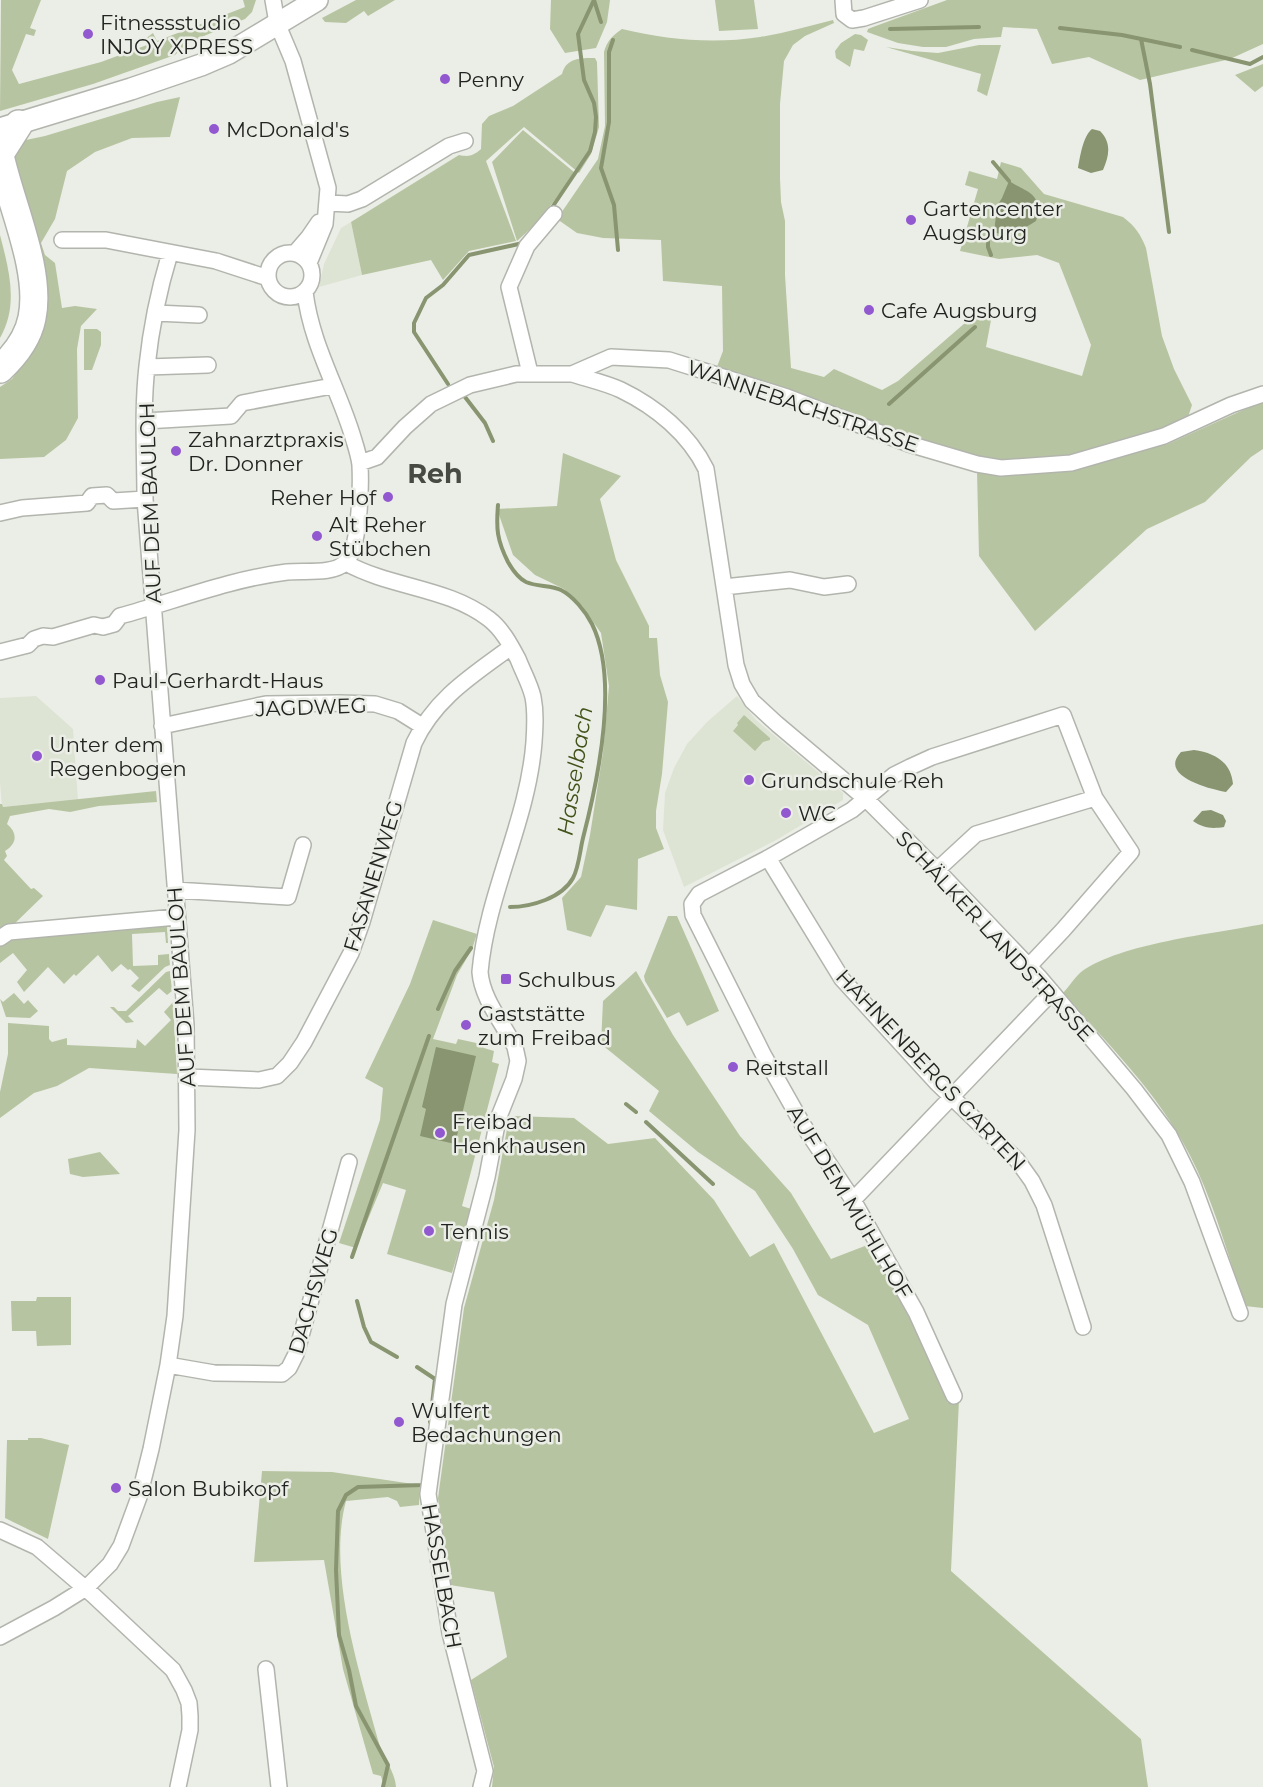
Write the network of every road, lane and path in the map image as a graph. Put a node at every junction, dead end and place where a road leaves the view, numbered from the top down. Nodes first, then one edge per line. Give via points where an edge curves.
1 (273, 0) edge
2 (317, 0) edge
3 (843, 0) edge
4 (895, 0) edge
5 (916, 2) edge
6 (277, 23) junction
7 (9, 127) edge
8 (465, 141) dead end
9 (0, 154) edge
10 (0, 205) edge
11 (327, 206) junction
12 (554, 214) dead end
13 (62, 240) dead end
14 (170, 253) junction
15 (295, 253) junction
16 (216, 261) junction
17 (271, 262) junction
18 (309, 263) junction
19 (268, 278) junction
20 (297, 294) junction
21 (156, 314) junction
22 (199, 315) dead end
23 (0, 353) edge
24 (208, 365) dead end
25 (147, 367) junction
26 (0, 369) edge
27 (530, 373) junction
28 (572, 374) junction
29 (332, 386) junction
30 (1263, 394) edge
31 (145, 421) junction
32 (360, 463) junction
33 (145, 499) junction
34 (0, 513) edge
35 (346, 563) junction
36 (848, 584) dead end
37 (724, 587) junction
38 (153, 607) junction
39 (512, 647) junction
40 (0, 652) edge
41 (162, 726) junction
42 (422, 726) junction
43 (1095, 798) junction
44 (866, 799) junction
45 (303, 845) dead end
46 (768, 858) junction
47 (937, 870) junction
48 (175, 890) junction
49 (177, 917) junction
50 (0, 938) edge
51 (1029, 966) junction
52 (1052, 992) junction
53 (188, 1077) junction
54 (951, 1096) junction
55 (349, 1162) dead end
56 (853, 1200) junction
57 (1240, 1313) dead end
58 (1083, 1326) dead end
59 (168, 1365) junction
60 (954, 1396) dead end
61 (0, 1530) edge
62 (86, 1588) junction
63 (0, 1638) edge
64 (266, 1669) dead end
65 (178, 1787) edge
66 (279, 1787) edge
67 (481, 1787) edge

1 - 6 street
2 - 6 main road
3 - 5 street via 844,14 852,20
4 - 5 street
6 - 7 main road via 229,53 201,65
6 - 11 street via 293,61 322,162 328,188
7 - 9 highway
8 - 11 street via 449,146 362,199
9 - 26 highway via 25,245 34,296 27,332
10 - 23 highway via 20,288 15,329
11 - 15 street
11 - 18 street via 325,224
12 - 27 street via 527,246 509,287
13 - 14 street via 106,240
14 - 16 street
14 - 21 street, AUF DEM BAULOH
15 - 17 street via 286,253
15 - 18 street
16 - 17 street
16 - 19 street
17 - 19 street
18 - 20 street via 312,278
19 - 20 street via 276,292
20 - 29 street
21 - 22 street
21 - 25 street, AUF DEM BAULOH
24 - 25 street
25 - 31 street, AUF DEM BAULOH
27 - 28 street, WANNEBACHSTRASSE
27 - 32 street, WANNEBACHSTRASSE via 496,378 431,404 377,457
28 - 30 street, WANNEBACHSTRASSE via 611,357 669,360 787,397 909,444 1000,468 1071,463 1164,436
28 - 37 street, SCHÄLKER LANDSTRASSE via 621,390 646,405 664,416 697,450 706,469
29 - 31 street via 242,403 231,416
29 - 32 street
31 - 33 street, AUF DEM BAULOH
32 - 35 street via 354,540
33 - 34 street via 113,501 107,495 92,496 87,503
33 - 38 street, AUF DEM BAULOH
35 - 38 street via 336,569 235,580
35 - 39 street, HASSELBACH via 372,575 453,599 490,619
36 - 37 street via 824,587 790,580
37 - 44 street, SCHÄLKER LANDSTRASSE via 736,665 748,695
38 - 40 street via 120,616 114,624 43,636 28,645
38 - 41 street, AUF DEM BAULOH
39 - 42 street, FASANENWEG via 451,691
39 - 67 street, HASSELBACH via 534,699 533,760 491,913 480,979 515,1047 518,1061 498,1119 454,1304 428,1494 450,1633 484,1763
41 - 42 street, JAGDWEG via 266,704 330,703 375,704 398,711
41 - 48 street, AUF DEM BAULOH
42 - 53 street, FASANENWEG via 410,754 351,953 304,1042 277,1076 260,1080
43 - 44 street via 1063,715 932,757 894,775
43 - 47 street via 976,834
43 - 51 street via 1131,852
44 - 46 street
44 - 47 street, SCHÄLKER LANDSTRASSE
45 - 48 street via 288,897
46 - 54 street, HAHNENBERGS GARTEN via 842,979
46 - 56 street, AUF DEM MÜHLHOF via 699,894 692,904 693,915 764,1056 803,1125
47 - 51 street, SCHÄLKER LANDSTRASSE
48 - 49 street, AUF DEM BAULOH
49 - 50 street via 9,932
49 - 53 street, AUF DEM BAULOH
51 - 52 street, SCHÄLKER LANDSTRASSE
52 - 54 street
52 - 57 street, SCHÄLKER LANDSTRASSE via 1169,1135 1192,1182
53 - 59 street, AUF DEM BAULOH via 177,1293
54 - 56 street
54 - 58 street, HAHNENBERGS GARTEN via 1017,1160 1032,1181 1044,1205
55 - 59 street, DACHSWEG via 289,1368 282,1374 213,1373
56 - 60 street, AUF DEM MÜHLHOF via 916,1312
59 - 62 street, AUF DEM BAULOH via 151,1449 129,1528 110,1564
61 - 62 street via 37,1547
62 - 63 street, AUF DEM BAULOH
62 - 65 street via 179,1680 189,1703 190,1730
64 - 66 street

